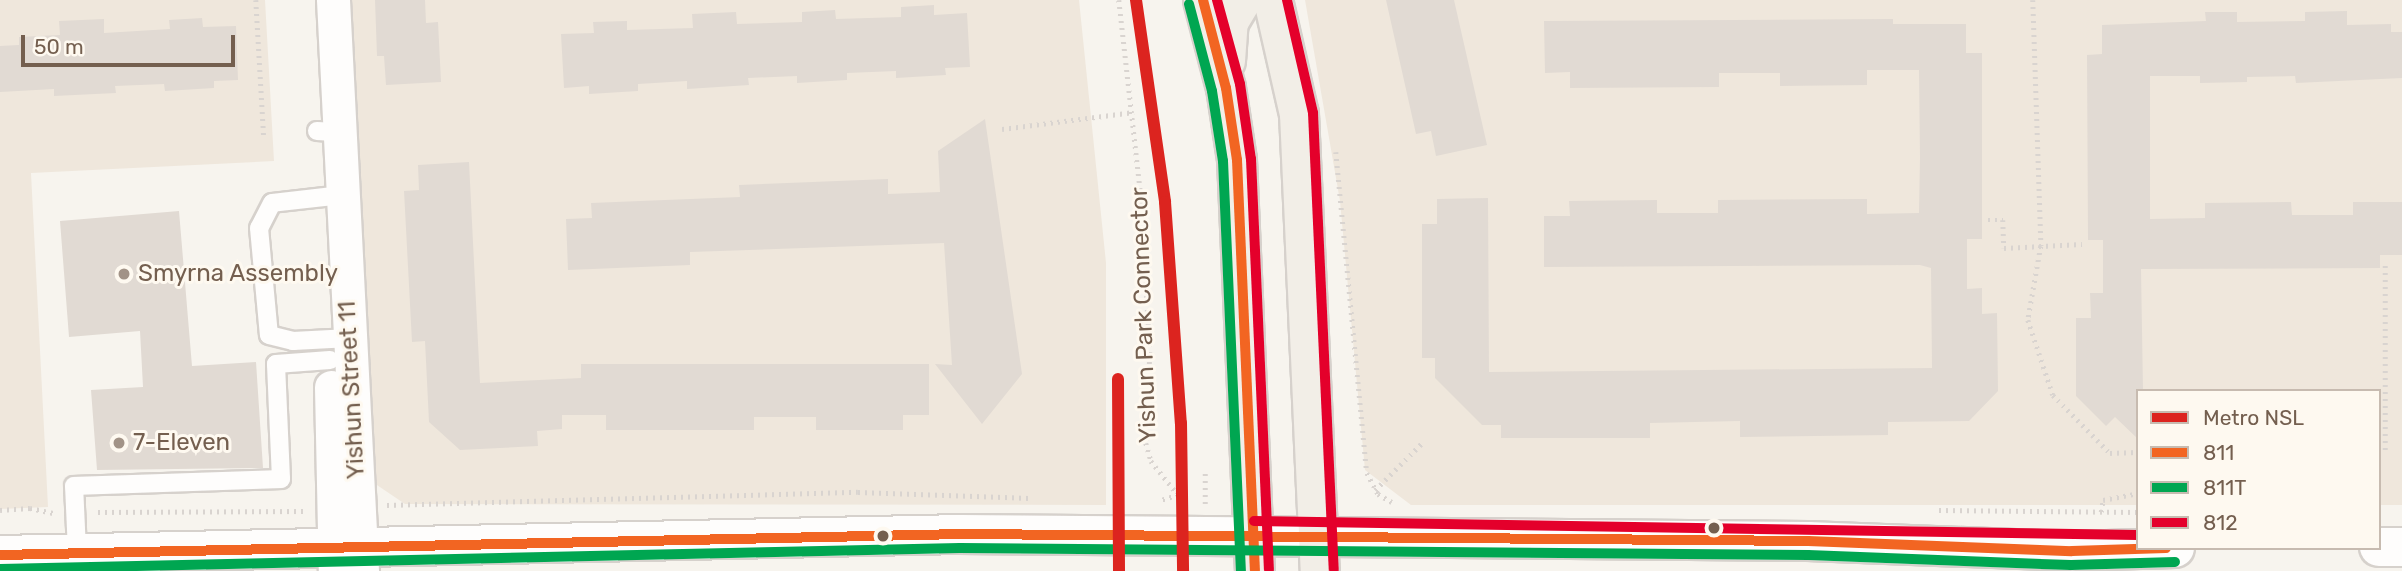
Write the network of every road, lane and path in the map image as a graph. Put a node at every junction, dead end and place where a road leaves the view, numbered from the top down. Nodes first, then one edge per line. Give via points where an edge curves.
1 (256, 0) edge
2 (311, 0) edge
3 (333, 0) edge
4 (1119, 0) edge
5 (1203, 0) edge
6 (1242, 0) edge
7 (1273, 0) edge
8 (2033, 0) edge
9 (1226, 88) junction
10 (1134, 112) junction
11 (1002, 129) dead end
12 (328, 132) junction
13 (264, 137) dead end
14 (1336, 148) dead end
15 (331, 196) junction
16 (1988, 220) dead end
17 (2082, 244) dead end
18 (2041, 246) junction
19 (2385, 264) dead end
20 (337, 346) junction
21 (1423, 440) dead end
22 (2381, 451) edge
23 (2136, 453) edge
24 (1367, 473) dead end
25 (1375, 490) dead end
26 (2136, 493) edge
27 (1033, 498) dead end
28 (1156, 502) dead end
29 (0, 510) edge
30 (377, 510) dead end
31 (289, 511) dead end
32 (2101, 512) dead end
33 (76, 513) junction
34 (2381, 547) edge
35 (2402, 548) edge
36 (2159, 550) edge
37 (78, 551) junction
38 (1255, 553) edge
39 (1320, 554) edge
40 (0, 555) edge
41 (348, 559) edge
42 (2028, 560) edge
43 (2072, 561) edge

1 - 13 path
2 - 12 street, Yishun Street 11
3 - 12 street, Yishun Street 11
4 - 10 path, Yishun Park Connector
5 - 9 main road
6 - 9 main road via 1229,22
7 - 39 main road via 1299,114
8 - 18 path
9 - 38 main road via 1239,178
10 - 11 path
10 - 28 path, Yishun Park Connector via 1150,355 1146,443 1151,461 1178,495
12 - 15 street, Yishun Street 11
14 - 24 path
15 - 20 street, Yishun Street 11
15 - 20 lane via 272,203 259,228 270,335 283,341
16 - 18 path via 2003,220 2004,248
17 - 18 path
18 - 23 path via 2028,320 2053,395 2110,453
19 - 22 path via 2385,450
20 - 33 lane via 276,364 281,478 74,486
20 - 41 street, Yishun Street 11
21 - 25 path
26 - 32 path via 2103,500
27 - 30 path via 845,492 393,503
29 - 33 path
31 - 33 path
33 - 37 lane
34 - 35 main road
36 - 43 main road
37 - 40 main road
37 - 41 main road
38 - 39 main road
38 - 41 main road via 960,534
39 - 42 main road via 1808,541
42 - 43 main road

